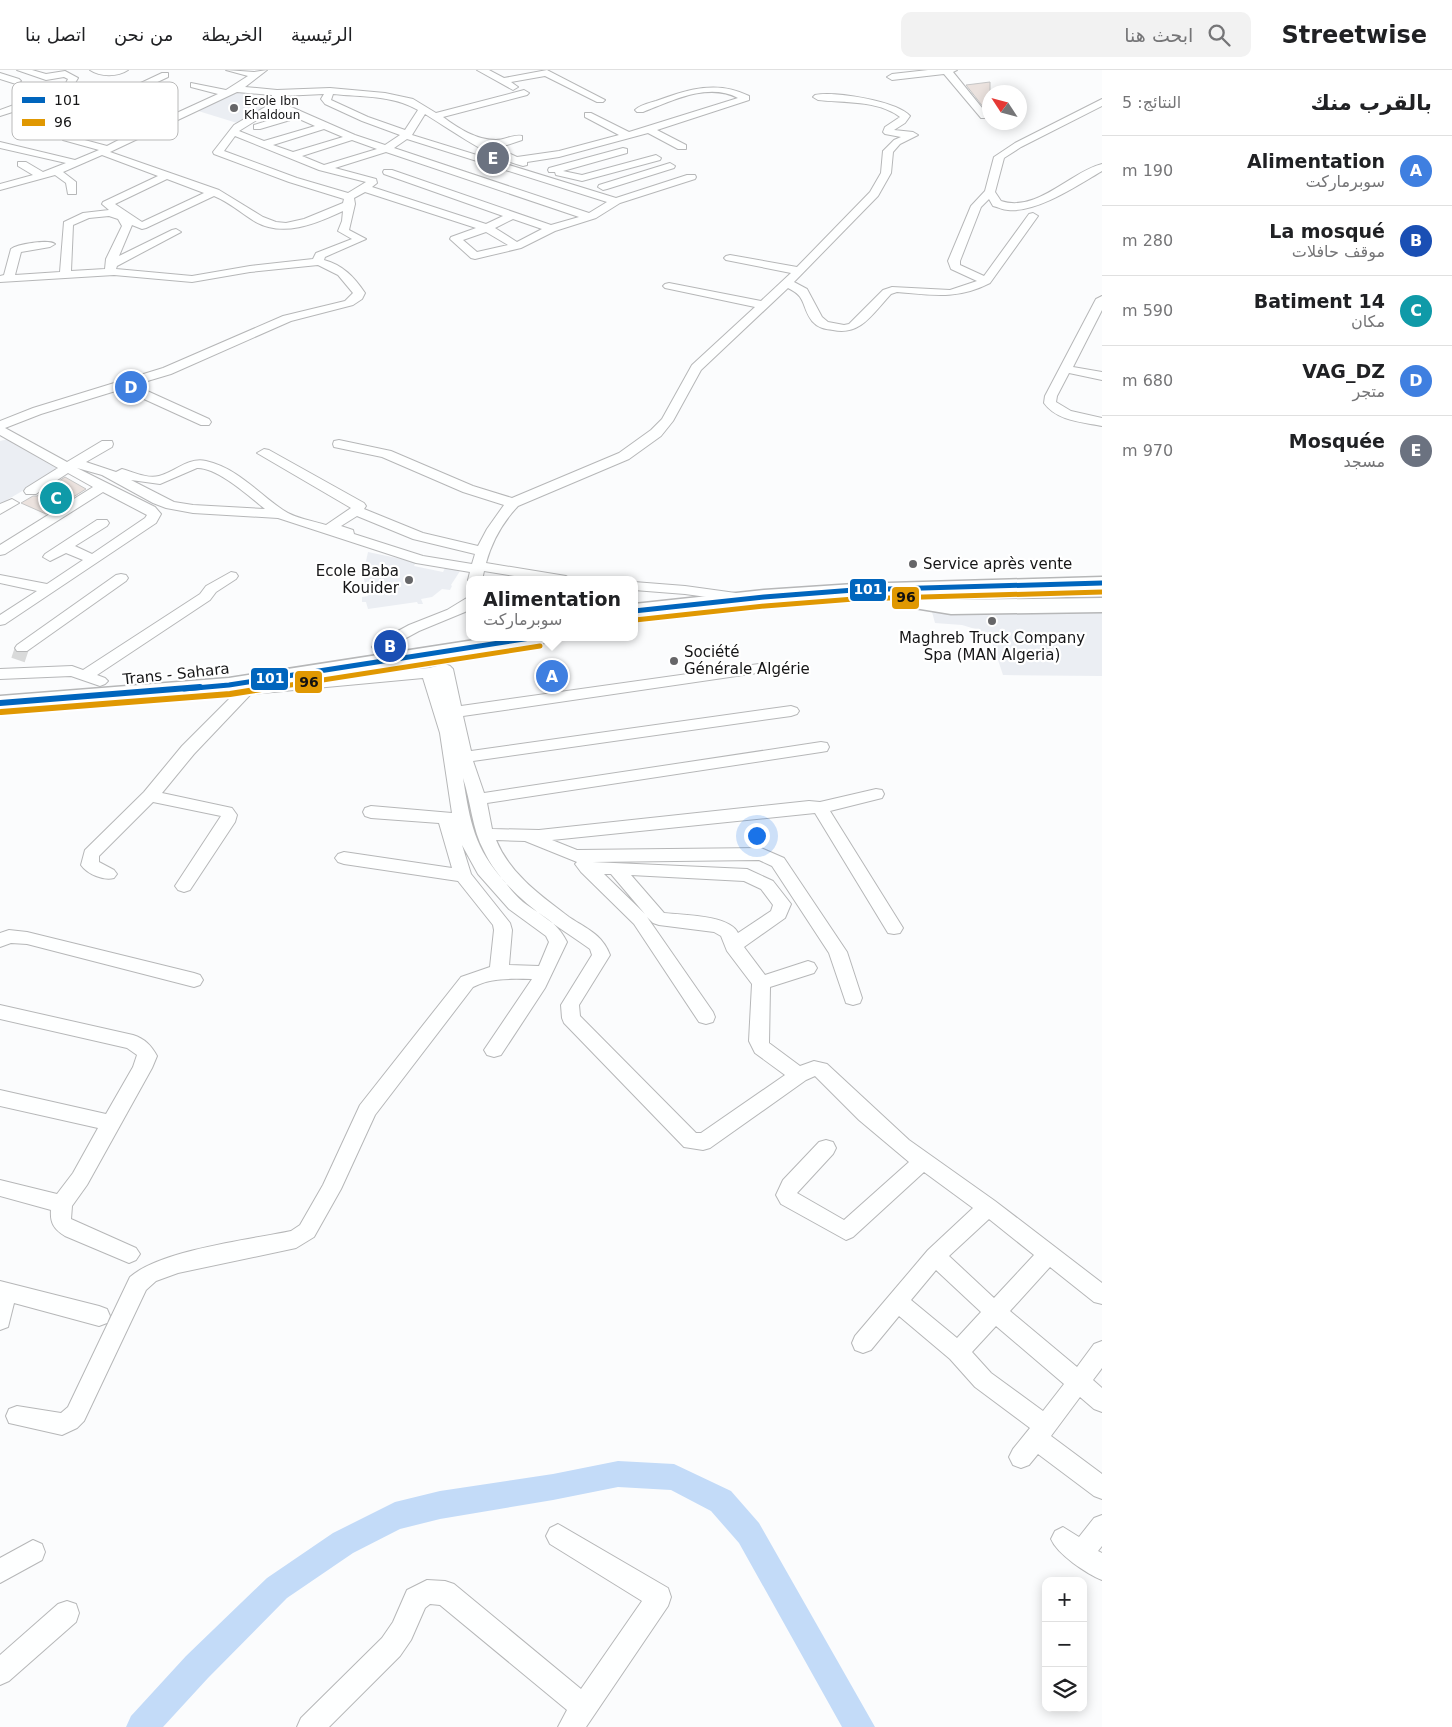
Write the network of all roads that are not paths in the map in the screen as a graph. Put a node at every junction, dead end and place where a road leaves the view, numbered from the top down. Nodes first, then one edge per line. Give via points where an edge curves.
1 (22, 70) edge
2 (95, 70) edge
3 (123, 70) edge
4 (231, 70) edge
5 (482, 70) edge
6 (952, 70) edge
7 (947, 71) edge
8 (61, 72) edge
9 (259, 72) edge
10 (165, 75) dead end
11 (0, 76) edge
12 (892, 77) dead end
13 (16, 81) dead end
14 (504, 81) junction
15 (71, 82) edge
16 (150, 82) edge
17 (194, 85) dead end
18 (232, 91) junction
19 (330, 91) junction
20 (277, 92) junction
21 (341, 92) junction
22 (818, 97) dead end
23 (600, 100) dead end
24 (1102, 102) edge
25 (361, 103) dead end
26 (180, 104) dead end
27 (277, 104) junction
28 (195, 108) junction
29 (422, 108) junction
30 (12, 110) edge
31 (0, 114) edge
32 (982, 114) edge
33 (297, 115) junction
34 (588, 115) dead end
35 (178, 116) edge
36 (435, 116) junction
37 (671, 123) junction
38 (324, 126) junction
39 (257, 127) dead end
40 (649, 130) junction
41 (233, 132) junction
42 (406, 135) junction
43 (629, 136) junction
44 (352, 137) junction
45 (519, 138) dead end
46 (72, 140) edge
47 (128, 140) edge
48 (477, 142) junction
49 (262, 144) junction
50 (0, 145) edge
51 (682, 147) dead end
52 (384, 148) junction
53 (106, 151) junction
54 (623, 151) dead end
55 (292, 156) junction
56 (656, 158) dead end
57 (415, 159) junction
58 (517, 160) junction
59 (77, 163) junction
60 (22, 164) dead end
61 (670, 166) dead end
62 (534, 167) junction
63 (1102, 167) edge
64 (324, 168) junction
65 (56, 171) junction
66 (550, 171) junction
67 (388, 172) junction
68 (518, 172) junction
69 (41, 175) junction
70 (168, 176) junction
71 (691, 176) dead end
72 (582, 178) junction
73 (481, 180) junction
74 (366, 184) junction
75 (603, 187) junction
76 (0, 188) edge
77 (72, 192) dead end
78 (215, 192) junction
79 (990, 192) junction
80 (628, 197) junction
81 (349, 200) junction
82 (616, 201) junction
83 (513, 215) junction
84 (586, 216) junction
85 (1033, 216) dead end
86 (487, 228) junction
87 (551, 229) junction
88 (176, 232) dead end
89 (50, 244) dead end
90 (517, 246) junction
91 (730, 258) dead end
92 (318, 262) junction
93 (110, 268) junction
94 (799, 271) junction
95 (65, 275) junction
96 (5, 278) edge
97 (986, 281) junction
98 (786, 283) junction
99 (669, 286) dead end
100 (1102, 298) edge
101 (764, 305) junction
102 (1097, 319) edge
103 (1066, 369) junction
104 (1102, 376) edge
105 (123, 385) junction
106 (204, 422) dead end
107 (1102, 422) edge
108 (0, 425) edge
109 (0, 430) edge
110 (108, 444) dead end
111 (339, 444) dead end
112 (264, 453) dead end
113 (71, 466) junction
114 (107, 472) junction
115 (102, 487) junction
116 (30, 490) dead end
117 (513, 503) junction
118 (356, 511) junction
119 (279, 514) junction
120 (102, 523) dead end
121 (65, 547) junction
122 (0, 550) edge
123 (387, 550) junction
124 (483, 551) junction
125 (50, 557) dead end
126 (93, 559) junction
127 (477, 572) edge
128 (231, 576) dead end
129 (522, 576) edge
130 (120, 578) dead end
131 (1102, 578) edge
132 (0, 579) edge
133 (1102, 583) edge
134 (638, 586) edge
135 (957, 586) junction
136 (49, 589) junction
137 (1102, 596) edge
138 (748, 599) junction
139 (903, 600) junction
140 (466, 605) edge
141 (1102, 605) edge
142 (638, 612) edge
143 (0, 621) edge
144 (638, 622) edge
145 (466, 636) edge
146 (515, 641) edge
147 (379, 647) junction
148 (766, 668) dead end
149 (11, 669) edge
150 (429, 672) junction
151 (93, 678) junction
152 (238, 688) junction
153 (0, 703) edge
154 (791, 711) dead end
155 (454, 712) junction
156 (821, 747) dead end
157 (464, 757) junction
158 (876, 794) dead end
159 (150, 796) junction
160 (478, 799) junction
161 (820, 808) junction
162 (371, 812) dead end
163 (454, 819) junction
164 (485, 834) junction
165 (527, 837) junction
166 (344, 858) dead end
167 (581, 862) junction
168 (616, 868) junction
169 (108, 874) dead end
170 (463, 876) junction
171 (184, 886) dead end
172 (894, 928) dead end
173 (0, 941) edge
174 (733, 946) junction
175 (808, 968) dead end
176 (544, 972) junction
177 (499, 973) junction
178 (194, 980) dead end
179 (761, 983) junction
180 (853, 998) dead end
181 (0, 1012) edge
182 (706, 1017) dead end
183 (494, 1050) dead end
184 (799, 1075) junction
185 (0, 1098) edge
186 (110, 1123) junction
187 (826, 1148) dead end
188 (923, 1161) junction
189 (0, 1188) edge
190 (62, 1204) junction
191 (988, 1207) junction
192 (1049, 1253) junction
193 (129, 1254) dead end
194 (935, 1256) junction
195 (3, 1291) edge
196 (1102, 1295) edge
197 (898, 1302) junction
198 (994, 1312) junction
199 (99, 1316) dead end
200 (0, 1320) edge
201 (863, 1343) dead end
202 (1102, 1351) edge
203 (958, 1352) junction
204 (1078, 1382) junction
205 (1102, 1402) edge
206 (17, 1416) dead end
207 (1040, 1432) junction
208 (1022, 1457) dead end
209 (1102, 1488) edge
210 (1102, 1526) edge
211 (558, 1536) dead end
212 (1063, 1538) dead end
213 (33, 1552) dead end
214 (1082, 1553) junction
215 (1102, 1568) edge
216 (0, 1571) edge
217 (67, 1613) dead end
218 (0, 1672) edge
219 (577, 1718) edge
220 (310, 1727) edge

1 - 8 street via 46,77
2 - 3 street via 100,73
4 - 9 street
5 - 14 street
6 - 7 street
7 - 12 street
7 - 32 street
8 - 15 street via 73,80
9 - 18 street
10 - 16 street
11 - 13 street
14 - 23 street via 547,73
14 - 36 street via 524,93
17 - 18 street
18 - 20 street
18 - 28 street
19 - 20 street
19 - 21 street
19 - 42 street via 326,99 328,102
20 - 27 street
21 - 25 street
21 - 29 street via 410,101
22 - 94 street via 898,110 905,116 888,132 913,135 888,150 886,173 874,194
24 - 79 street via 1018,144 999,157
26 - 28 street
27 - 33 street
27 - 41 street
28 - 35 street
29 - 36 street
29 - 42 street via 410,121
30 - 31 street
33 - 38 street
33 - 39 street
34 - 43 street
36 - 48 street
37 - 37 street via 637,109 702,88 719,89 746,98
37 - 40 street
38 - 44 street
38 - 49 street
40 - 43 street
40 - 51 street
41 - 49 street
41 - 81 street via 218,152
42 - 52 street
42 - 68 street
43 - 58 street via 558,154
44 - 52 street
44 - 55 street
45 - 48 street via 506,142
46 - 53 street
47 - 53 street
48 - 58 street
49 - 55 street
50 - 59 street
52 - 57 street
52 - 64 street
53 - 59 street
53 - 70 street
54 - 66 street
55 - 64 street
56 - 72 street
57 - 67 street
57 - 73 street
58 - 62 street
59 - 65 street
60 - 69 street
61 - 75 street
62 - 66 street
62 - 68 street
63 - 79 street via 1024,207 1003,205 994,200
64 - 74 street
65 - 69 street
65 - 77 street via 71,182
66 - 72 street
67 - 74 street
67 - 83 street
68 - 73 street via 492,175
68 - 82 street
69 - 76 street
70 - 78 street
70 - 78 street via 107,204 137,226 142,226
71 - 80 street
72 - 75 street
73 - 84 street
74 - 81 street
74 - 86 street
75 - 80 street
78 - 81 street via 238,203 266,223 282,226 293,226
79 - 97 street via 976,206 954,261 955,267
80 - 82 street
81 - 92 street via 343,231 361,239 320,255
82 - 84 street via 596,214
83 - 86 street
83 - 87 street
84 - 87 street
85 - 97 street
86 - 90 street
86 - 90 street via 455,240 475,256
87 - 90 street
88 - 93 street
89 - 96 street via 35,242 16,249
91 - 94 street
92 - 93 street via 192,279
92 - 105 street via 333,266 352,282 359,292 354,301 287,318 167,371
93 - 95 street
93 - 95 street via 126,226 124,220 112,213 87,216 68,224
94 - 98 street
95 - 96 street
97 - 98 street via 950,293 896,289 887,292 863,318 844,329 824,325 817,320 803,291
98 - 101 street
99 - 101 street
100 - 102 street
101 - 117 street via 696,368 667,421 640,446 600,467
102 - 103 street
103 - 104 street
103 - 107 street via 1050,403 1063,413
105 - 106 street
105 - 108 street
109 - 113 street
110 - 113 street
111 - 117 street via 386,454 468,490
112 - 118 street via 359,506
113 - 114 street via 94,467
113 - 115 street
113 - 116 street
114 - 119 street via 171,505
114 - 119 street via 160,480 197,464 210,465
115 - 122 street
115 - 126 street via 154,514 151,520
117 - 124 street via 502,514
118 - 123 street via 334,526
118 - 124 street via 401,532 450,546
119 - 123 street
120 - 121 street
121 - 125 street
121 - 126 street
123 - 127 street
124 - 127 street
126 - 136 street
127 - 129 street
128 - 151 street
130 - 149 street
131 - 135 highway via 999,578
132 - 136 street
133 - 135 highway
134 - 138 street
135 - 138 highway
136 - 143 street
137 - 139 highway
138 - 142 highway
139 - 141 highway via 951,607
139 - 144 highway via 785,605
140 - 147 street
145 - 147 highway, Trans - Sahara
146 - 152 highway, Trans - Sahara
147 - 151 highway, Trans - Sahara via 356,653 178,675
148 - 155 street
149 - 151 highway, Trans - Sahara
150 - 152 street
150 - 155 street via 445,669
150 - 163 street via 448,733
152 - 153 highway, Trans - Sahara
152 - 159 street
154 - 157 street
155 - 157 street
156 - 160 street
157 - 160 street
158 - 161 street
159 - 169 street via 91,854 90,864
159 - 171 street via 229,815
160 - 164 street
161 - 165 street
161 - 172 street
162 - 163 street
163 - 170 street
163 - 176 street via 484,870 515,905 553,932 558,942
164 - 165 street
164 - 184 street via 490,850 504,872 597,945 601,955 570,1005 571,1018 691,1141 708,1140
165 - 167 street
166 - 170 street
167 - 168 street
167 - 180 street via 761,854 778,862 838,952
167 - 182 street via 640,920
168 - 174 street via 659,919 718,926 730,932
168 - 174 street via 747,874 767,885 782,904 779,914
170 - 177 street via 501,923
173 - 178 street via 9,936 27,938
174 - 179 street
175 - 179 street
176 - 177 street
176 - 183 street
177 - 206 street via 467,982 367,1111 331,1189 307,1231 296,1239 176,1264 148,1275 138,1284 76,1414 62,1424
179 - 184 street via 758,1041 762,1048
181 - 186 street via 133,1042 144,1050 146,1056 142,1068
184 - 188 street via 820,1068 866,1114
185 - 186 street
186 - 190 street via 80,1179
187 - 188 street via 790,1186 786,1195 846,1231
188 - 191 street
189 - 190 street
190 - 193 street via 60,1214 64,1225
191 - 192 street
191 - 194 street
192 - 196 street
192 - 198 street
194 - 197 street
194 - 198 street
195 - 199 street
195 - 200 street
197 - 201 street
197 - 203 street
198 - 203 street
198 - 204 street
202 - 204 street
203 - 207 street via 983,1380
204 - 205 street
204 - 207 street
207 - 208 street
207 - 209 street
210 - 214 street
211 - 219 street via 659,1597
212 - 214 street
213 - 216 street
214 - 215 street
217 - 218 street
219 - 220 street via 445,1594 427,1592 416,1599 391,1646

